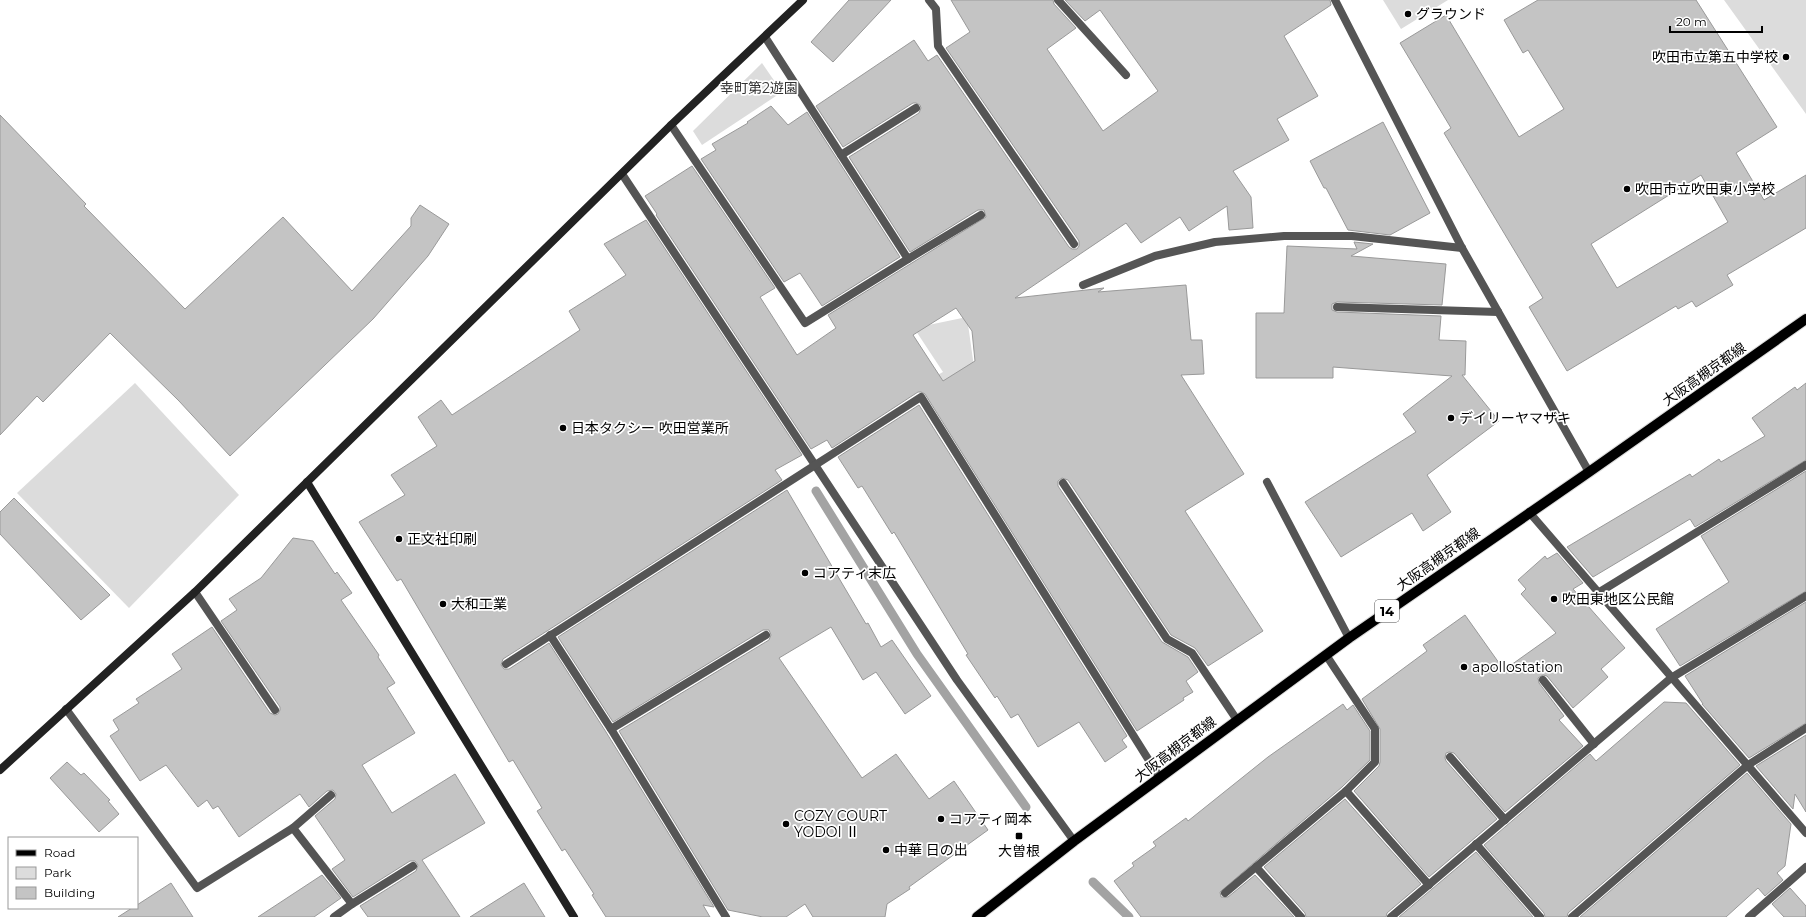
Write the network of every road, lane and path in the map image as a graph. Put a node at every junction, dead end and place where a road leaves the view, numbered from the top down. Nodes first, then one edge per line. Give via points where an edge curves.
1 (803, 0) edge
2 (929, 0) edge
3 (1058, 0) edge
4 (1335, 0) edge
5 (765, 37) junction
6 (1126, 75) dead end
7 (916, 108) dead end
8 (672, 125) junction
9 (841, 155) junction
10 (622, 174) junction
11 (981, 215) dead end
12 (1074, 244) dead end
13 (1462, 248) junction
14 (908, 259) junction
15 (1083, 285) dead end
16 (1337, 307) dead end
17 (1498, 312) junction
18 (1806, 319) edge
19 (815, 465) junction
20 (1806, 465) edge
21 (1589, 472) junction
22 (307, 482) junction
23 (1267, 482) dead end
24 (1063, 483) dead end
25 (1529, 512) junction
26 (195, 592) junction
27 (1598, 593) junction
28 (1806, 596) edge
29 (550, 635) junction
30 (766, 635) dead end
31 (1349, 638) junction
32 (1326, 655) junction
33 (506, 664) dead end
34 (1671, 678) junction
35 (1543, 680) dead end
36 (66, 709) junction
37 (275, 710) dead end
38 (1237, 720) junction
39 (1806, 728) edge
40 (611, 729) junction
41 (1594, 744) junction
42 (1450, 756) dead end
43 (1748, 765) junction
44 (0, 770) edge
45 (1160, 778) junction
46 (1346, 791) junction
47 (331, 795) dead end
48 (1505, 820) junction
49 (293, 828) junction
50 (1806, 833) edge
51 (1074, 841) junction
52 (1476, 844) junction
53 (413, 866) dead end
54 (1256, 867) junction
55 (1806, 867) edge
56 (1429, 884) junction
57 (1225, 893) dead end
58 (352, 904) junction
59 (984, 915) edge
60 (334, 917) edge
61 (574, 917) edge
62 (726, 917) edge
63 (1301, 917) edge
64 (1391, 917) edge
65 (1540, 917) edge
66 (1572, 917) edge
67 (1748, 917) edge

1 - 5 street
2 - 12 street via 936,9 938,46
3 - 6 street
4 - 13 street
5 - 8 street
5 - 9 street
7 - 9 street
8 - 10 street
8 - 14 street via 805,323
9 - 14 street
10 - 19 street
10 - 22 street
11 - 14 street
13 - 15 street via 1352,236 1284,236 1223,241 1155,256
13 - 17 street
16 - 17 street
17 - 21 street
18 - 21 main road, 大阪高槻京都線 / 14
19 - 29 street
19 - 45 street via 921,396
19 - 51 street via 957,680
20 - 27 street
21 - 25 main road, 大阪高槻京都線 / 14
22 - 26 street
22 - 61 street
23 - 31 street
24 - 38 street via 1167,639 1192,653
25 - 27 street
25 - 31 main road, 大阪高槻京都線 / 14
26 - 36 street
26 - 37 street
27 - 34 street
28 - 34 street
29 - 33 street
29 - 40 street
30 - 40 street
31 - 32 main road, 大阪高槻京都線 / 14
32 - 38 main road, 大阪高槻京都線 / 14
32 - 46 street via 1375,729 1375,762
34 - 41 street
34 - 43 street
35 - 41 street
36 - 44 street
36 - 49 street via 197,888
38 - 45 main road, 大阪高槻京都線 / 14
39 - 43 street
40 - 62 street
41 - 48 street
42 - 48 street
43 - 50 street
43 - 66 street
45 - 51 main road, 大阪高槻京都線 / 14
46 - 54 street
46 - 56 street
47 - 49 street
48 - 52 street
49 - 58 street
51 - 59 main road, 大阪高槻京都線 / 14
52 - 56 street
52 - 65 street
53 - 58 street
54 - 57 street
54 - 63 street
55 - 67 street
56 - 64 street
58 - 60 street

